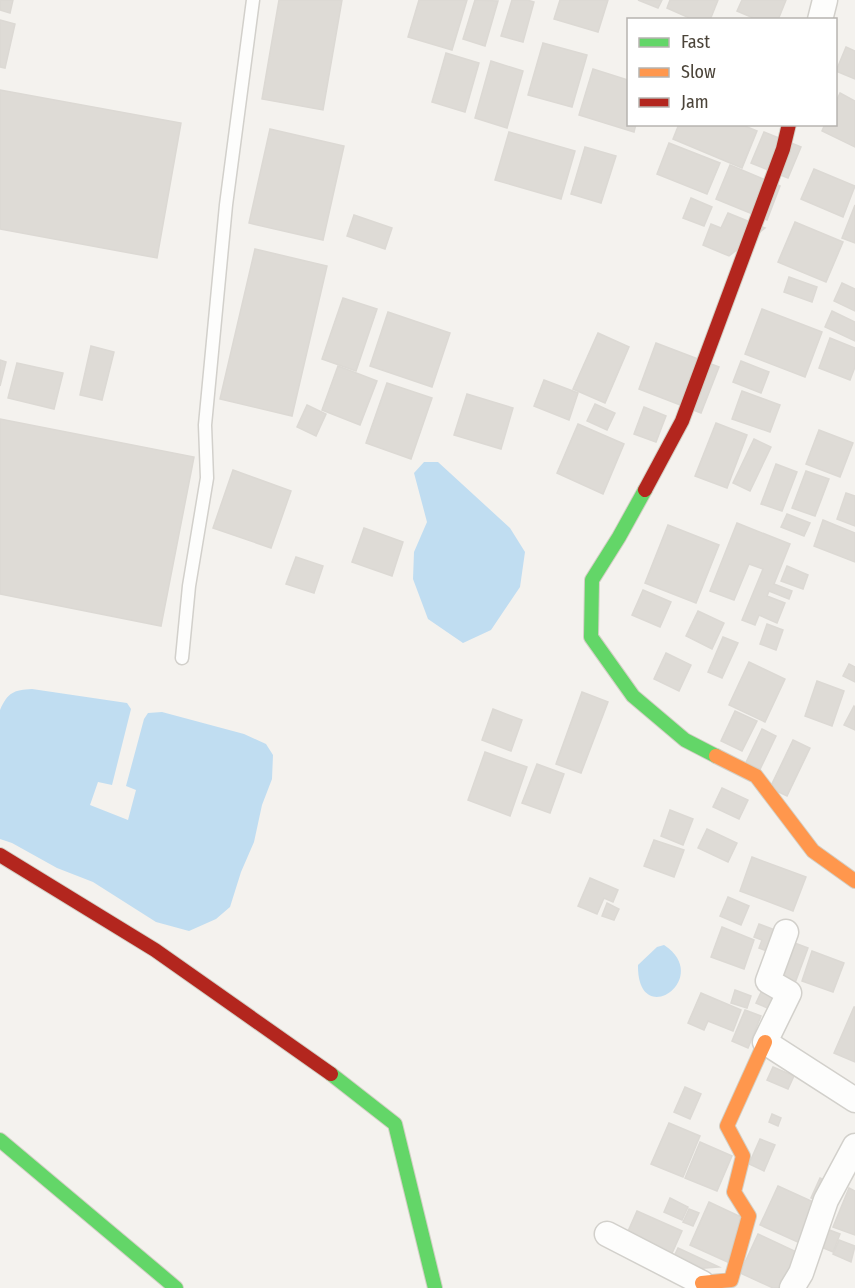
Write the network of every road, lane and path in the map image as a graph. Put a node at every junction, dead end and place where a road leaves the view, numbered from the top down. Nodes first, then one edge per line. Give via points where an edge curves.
1 (254, 0) edge
2 (825, 0) edge
3 (820, 18) edge
4 (788, 126) edge
5 (182, 658) dead end
6 (0, 855) edge
7 (855, 881) edge
8 (786, 932) dead end
9 (765, 1042) junction
10 (855, 1100) edge
11 (0, 1140) edge
12 (855, 1146) edge
13 (607, 1234) dead end
14 (703, 1286) edge
15 (176, 1288) edge
16 (435, 1288) edge
17 (792, 1288) edge

1 - 5 lane via 226,205 205,425 207,478
2 - 3 street
4 - 7 street via 682,421 592,580 591,637 633,696 685,740 756,776 813,851
6 - 16 street via 155,950 314,1061 395,1124
8 - 9 street via 768,981 789,993
9 - 10 street
9 - 14 street via 727,1126 743,1156 734,1192 748,1216 731,1280
11 - 15 street
12 - 17 street via 826,1200
13 - 14 street

